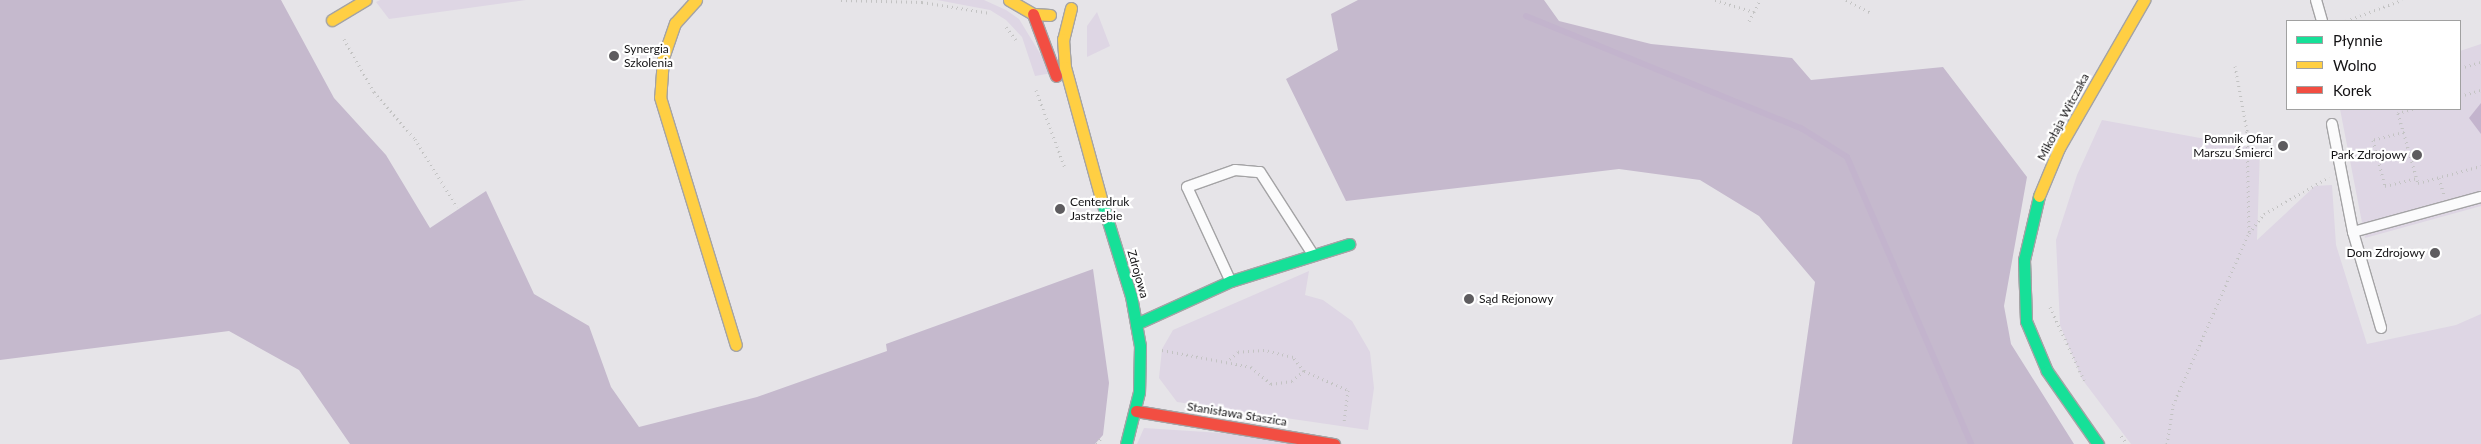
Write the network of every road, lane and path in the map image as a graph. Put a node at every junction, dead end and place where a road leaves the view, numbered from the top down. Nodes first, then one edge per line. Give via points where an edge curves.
1 (364, 0) edge
2 (696, 0) edge
3 (841, 0) edge
4 (1009, 0) edge
5 (1715, 0) edge
6 (1760, 0) edge
7 (1846, 0) edge
8 (2144, 0) edge
9 (2316, 0) edge
10 (2402, 0) edge
11 (908, 1) edge
12 (1075, 4) edge
13 (1754, 12) junction
14 (1870, 13) dead end
15 (1033, 14) junction
16 (996, 18) dead end
17 (332, 20) joint
18 (2322, 20) edge
19 (2349, 20) edge
20 (1749, 21) dead end
21 (1002, 22) dead end
22 (1020, 48) dead end
23 (2481, 62) edge
24 (2235, 66) dead end
25 (2461, 68) edge
26 (1032, 80) dead end
27 (2481, 90) edge
28 (2461, 96) edge
29 (2407, 110) edge
30 (1075, 116) junction
31 (2332, 124) dead end
32 (2404, 132) junction
33 (2340, 165) junction
34 (2481, 166) edge
35 (1067, 174) dead end
36 (2416, 178) junction
37 (2481, 197) edge
38 (457, 207) dead end
39 (2353, 232) junction
40 (2248, 233) junction
41 (1349, 244) dead end
42 (1312, 253) junction
43 (1231, 281) junction
44 (2050, 298) dead end
45 (1136, 324) junction
46 (2381, 328) dead end
47 (736, 344) dead end
48 (1158, 349) dead end
49 (1228, 360) junction
50 (1304, 371) junction
51 (2086, 384) dead end
52 (1136, 411) junction
53 (1108, 428) dead end
54 (2116, 429) dead end
55 (1342, 434) dead end
56 (1097, 444) edge
57 (1126, 444) edge
58 (1334, 444) edge
59 (2098, 444) edge
60 (2127, 444) edge
61 (2167, 444) edge

1 - 17 street
2 - 47 street via 672,32 663,58 660,97
3 - 11 path
4 - 15 street
5 - 13 path
6 - 13 path
7 - 14 path
8 - 59 street, Mikołaja Witczaka via 2060,148 2034,208 2024,260 2030,330 2047,371
9 - 18 lane
10 - 19 path
11 - 16 path via 972,8
12 - 15 street via 1059,14
12 - 30 street, Zdrojowa via 1063,39
13 - 20 path
15 - 30 street, Zdrojowa
17 - 38 path via 374,92 415,139
21 - 22 path
23 - 25 path
24 - 40 path via 2247,131
26 - 35 path
27 - 28 path
29 - 32 path via 2398,112
30 - 45 street, Zdrojowa
31 - 33 lane
32 - 36 path
32 - 36 path via 2373,140 2385,186
33 - 39 lane
33 - 40 path via 2329,176 2264,214
34 - 36 path via 2418,183
37 - 39 lane
39 - 46 lane
40 - 61 path via 2173,405
41 - 42 street
42 - 43 street
42 - 43 lane via 1260,172 1235,170 1187,187
43 - 45 street
44 - 51 path
45 - 52 street, Zdrojowa via 1140,346
48 - 49 path
49 - 50 path via 1238,352 1264,350 1293,357
49 - 50 path via 1251,367 1271,384 1292,380
50 - 55 path via 1348,390
52 - 57 street, Zdrojowa
52 - 58 street, Stanisława Staszica
53 - 56 path
54 - 60 path

